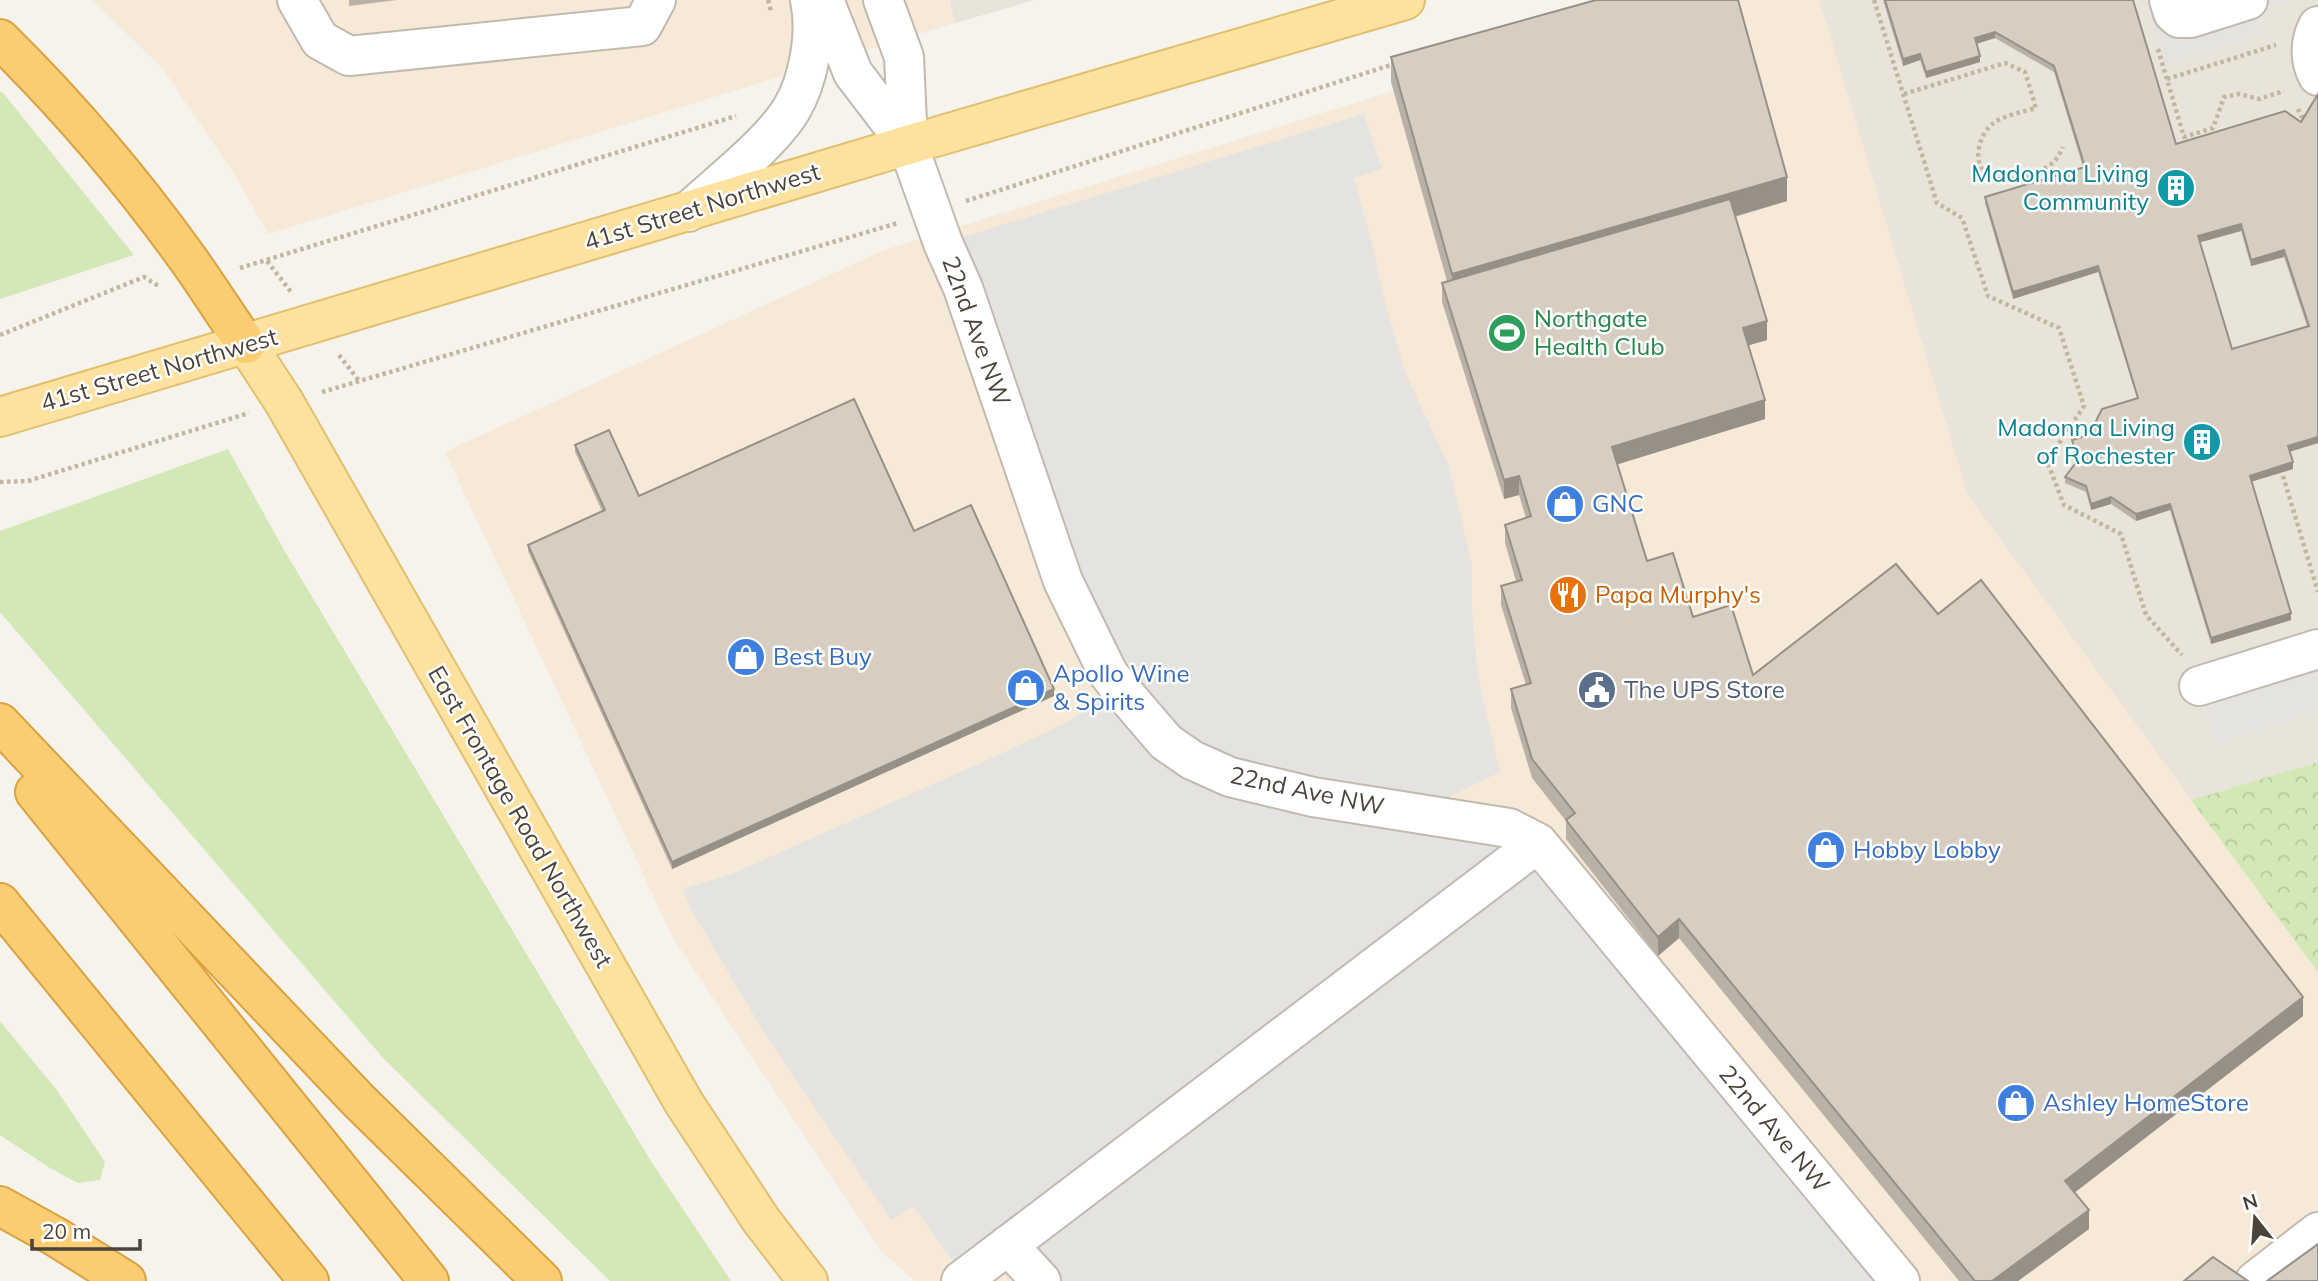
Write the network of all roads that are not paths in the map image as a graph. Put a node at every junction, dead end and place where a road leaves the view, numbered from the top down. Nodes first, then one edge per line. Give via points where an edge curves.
1 (297, 0) edge
2 (656, 0) edge
3 (810, 0) edge
4 (824, 0) edge
5 (883, 0) edge
6 (1405, 0) edge
7 (2169, 0) edge
8 (2248, 0) edge
9 (2302, 0) edge
10 (2318, 11) edge
11 (2318, 26) edge
12 (0, 39) edge
13 (2302, 91) edge
14 (908, 145) junction
15 (688, 212) junction
16 (246, 344) junction
17 (0, 417) edge
18 (2318, 649) edge
19 (2192, 672) road end
20 (0, 723) edge
21 (0, 749) edge
22 (1538, 843) junction
23 (0, 903) edge
24 (0, 1206) edge
25 (2318, 1232) edge
26 (1008, 1245) junction
27 (127, 1281) edge
28 (309, 1281) edge
29 (429, 1281) edge
30 (542, 1281) edge
31 (808, 1281) edge
32 (961, 1281) edge
33 (1041, 1281) edge
34 (1900, 1281) edge
35 (2255, 1281) edge

1 - 2 street via 320,40 349,56 642,26
3 - 15 street via 811,45 803,83 791,110 765,141
4 - 14 street via 853,73
5 - 14 street via 904,57
6 - 14 main road, 41st Street Northwest
7 - 8 street via 2179,18
9 - 10 street
11 - 13 street
12 - 16 highway via 93,138 146,203
14 - 15 main road, 41st Street Northwest
14 - 22 street, 22nd Ave NW via 981,339 1063,580 1108,673 1136,709 1166,742 1230,777 1313,797 1509,828
15 - 16 main road, 41st Street Northwest
16 - 17 main road, 41st Street Northwest
16 - 31 main road, East Frontage Road Northwest via 284,402 684,1103 761,1220
18 - 19 street
20 - 30 highway via 358,1100
21 - 29 highway
22 - 26 street
22 - 34 street, 22nd Ave NW
23 - 28 highway
24 - 27 highway
25 - 35 street
26 - 32 street
26 - 33 street

